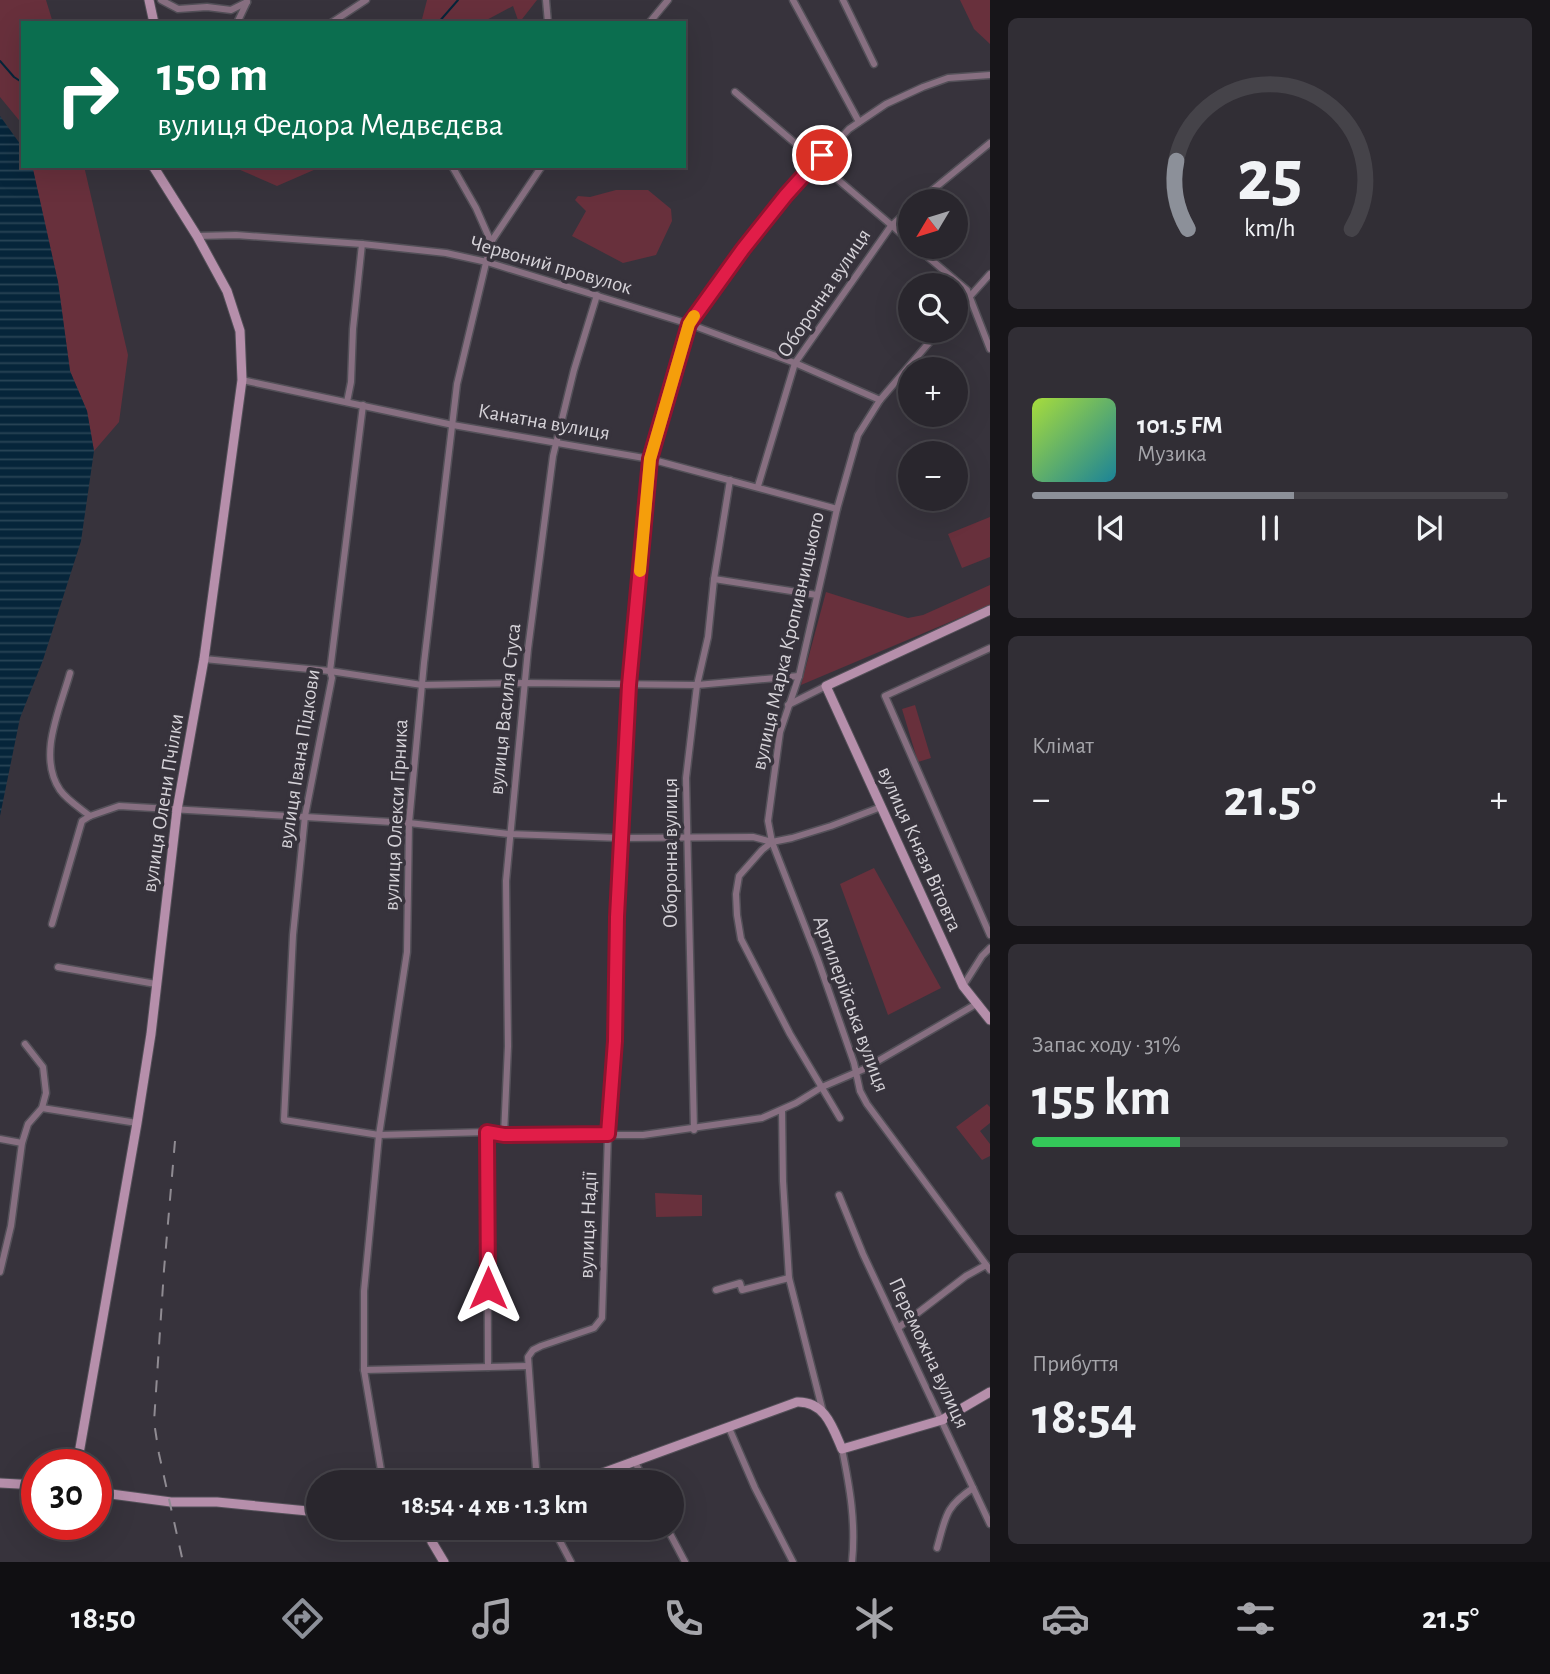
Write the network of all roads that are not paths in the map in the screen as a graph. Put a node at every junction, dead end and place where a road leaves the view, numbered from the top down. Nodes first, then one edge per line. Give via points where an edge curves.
1 (149, 0) edge
2 (161, 0) edge
3 (366, 0) edge
4 (545, 0) edge
5 (668, 0) edge
6 (793, 0) edge
7 (844, 0) edge
8 (248, 1) edge
9 (154, 21) edge
10 (238, 21) edge
11 (334, 21) edge
12 (548, 21) edge
13 (651, 21) edge
14 (874, 64) dead end
15 (990, 75) edge
16 (735, 92) dead end
17 (859, 122) junction
18 (990, 143) edge
19 (816, 162) junction
20 (154, 168) edge
21 (453, 168) edge
22 (541, 168) edge
23 (934, 189) edge
24 (898, 220) edge
25 (891, 226) junction
26 (898, 232) edge
27 (197, 236) junction
28 (492, 242) junction
29 (362, 244) junction
30 (930, 259) edge
31 (487, 262) junction
32 (990, 275) edge
33 (597, 295) junction
34 (970, 296) junction
35 (968, 298) edge
36 (689, 324) junction
37 (929, 343) edge
38 (990, 349) edge
39 (795, 363) junction
40 (242, 380) junction
41 (880, 400) junction
42 (347, 402) junction
43 (363, 405) junction
44 (453, 425) junction
45 (557, 441) junction
46 (650, 459) junction
47 (730, 480) junction
48 (758, 486) junction
49 (837, 509) junction
50 (714, 579) junction
51 (817, 596) junction
52 (990, 610) edge
53 (990, 648) edge
54 (204, 659) junction
55 (330, 671) junction
56 (69, 673) dead end
57 (799, 676) junction
58 (525, 683) junction
59 (422, 685) junction
60 (629, 685) junction
61 (697, 685) junction
62 (826, 686) junction
63 (788, 705) junction
64 (881, 807) junction
65 (177, 810) junction
66 (90, 816) junction
67 (305, 816) junction
68 (409, 823) junction
69 (509, 834) junction
70 (687, 836) junction
71 (621, 838) junction
72 (772, 842) junction
73 (52, 924) dead end
74 (990, 935) edge
75 (990, 948) edge
76 (58, 967) dead end
77 (156, 984) junction
78 (963, 986) junction
79 (978, 1003) junction
80 (990, 1020) edge
81 (25, 1044) dead end
82 (857, 1073) junction
83 (821, 1087) junction
84 (42, 1108) junction
85 (782, 1111) junction
86 (841, 1118) dead end
87 (137, 1123) junction
88 (694, 1129) junction
89 (487, 1132) junction
90 (608, 1134) junction
91 (379, 1135) junction
92 (504, 1135) junction
93 (0, 1139) edge
94 (22, 1143) junction
95 (839, 1195) dead end
96 (988, 1268) edge
97 (0, 1272) edge
98 (789, 1278) junction
99 (716, 1290) dead end
100 (898, 1328) junction
101 (528, 1366) junction
102 (488, 1367) junction
103 (364, 1370) junction
104 (990, 1392) edge
105 (823, 1412) junction
106 (942, 1420) junction
107 (729, 1428) junction
108 (80, 1449) edge
109 (842, 1450) junction
110 (634, 1460) junction
111 (381, 1470) edge
112 (536, 1470) edge
113 (609, 1470) edge
114 (639, 1470) edge
115 (0, 1483) edge
116 (21, 1484) edge
117 (973, 1488) junction
118 (112, 1494) edge
119 (306, 1511) edge
120 (990, 1522) edge
121 (431, 1540) edge
122 (559, 1540) edge
123 (673, 1540) edge
124 (937, 1548) dead end
125 (444, 1562) edge
126 (571, 1562) edge
127 (685, 1562) edge
128 (793, 1562) edge
129 (852, 1562) edge

1 - 9 street
2 - 8 street via 178,9 231,10
3 - 11 street
4 - 12 street
5 - 13 street
6 - 17 street
7 - 14 street
8 - 10 street
15 - 17 street, вулиця Надії via 948,78 886,104
16 - 19 street
17 - 19 street, вулиця Надії
18 - 23 street
19 - 25 street
19 - 36 street, вулиця Надії via 729,267
20 - 27 street, вулиця Олени Пчілки
21 - 28 street
22 - 28 street, вулиця Олекси Гірника
24 - 25 street, Оборонна вулиця
25 - 26 street
25 - 39 street, Оборонна вулиця
27 - 29 street, Червоний провулок
27 - 40 street, вулиця Олени Пчілки via 227,291 240,331
28 - 31 street, вулиця Олекси Гірника
29 - 31 street, Червоний провулок
29 - 42 street
30 - 34 street
31 - 33 street, Червоний провулок
31 - 44 street, вулиця Олекси Гірника via 457,384
32 - 34 street
33 - 36 street, Червоний провулок
33 - 45 street, вулиця Василя Стуса
34 - 35 street
34 - 38 street
36 - 39 street, Червоний провулок
36 - 46 street, вулиця Надії
37 - 41 street, вулиця Марка Кропивницького
39 - 41 street, Червоний провулок
39 - 48 street, Оборонна вулиця
40 - 42 street, Канатна вулиця
40 - 54 street, вулиця Олени Пчілки
41 - 49 street, вулиця Марка Кропивницького via 858,435
42 - 43 street, Канатна вулиця
43 - 44 street, Канатна вулиця
43 - 55 street, вулиця Івана Підкови
44 - 45 street, Канатна вулиця
44 - 59 street, вулиця Олекси Гірника
45 - 46 street, Канатна вулиця
45 - 58 street, вулиця Василя Стуса
46 - 47 street, Канатна вулиця
46 - 60 street, вулиця Надії
47 - 48 street, Канатна вулиця
47 - 50 street, Оборонна вулиця
48 - 49 street, Канатна вулиця
49 - 51 street, вулиця Марка Кропивницького
50 - 51 street
50 - 61 street, Оборонна вулиця
51 - 57 street, вулиця Марка Кропивницького
52 - 62 street
53 - 74 street via 885,696
54 - 55 street
54 - 65 street, вулиця Олени Пчілки
55 - 59 street
55 - 67 street, вулиця Івана Підкови
56 - 66 street via 49,764 61,792
57 - 61 street
57 - 63 street, вулиця Марка Кропивницького
58 - 59 street
58 - 60 street
58 - 69 street, вулиця Василя Стуса
59 - 68 street, вулиця Олекси Гірника
60 - 61 street
60 - 71 street, вулиця Надії
61 - 70 street, Оборонна вулиця via 686,778
62 - 63 street
62 - 64 street, вулиця Князя Вітовта
63 - 72 street, вулиця Марка Кропивницького via 771,791 768,821
64 - 72 street via 831,827
64 - 78 street, вулиця Князя Вітовта
65 - 66 street via 119,806
65 - 67 street
65 - 77 street, вулиця Олени Пчілки
66 - 73 street via 82,821
67 - 68 street
67 - 91 street, вулиця Івана Підкови via 293,934 284,1120
68 - 69 street
68 - 91 street, вулиця Олекси Гірника via 407,952
69 - 71 street
69 - 92 street, вулиця Василя Стуса
70 - 71 street
70 - 72 street via 753,837
70 - 88 street, Оборонна вулиця
71 - 90 street, вулиця Надії
72 - 82 street, Артилерійська вулиця
72 - 83 street via 739,876 736,904 741,939
75 - 78 street
76 - 77 street
77 - 87 street, вулиця Олени Пчілки
78 - 79 street, вулиця Князя Вітовта
79 - 80 street, вулиця Князя Вітовта
79 - 82 street
81 - 84 street via 44,1072
82 - 83 street
82 - 96 street, Артилерійська вулиця via 867,1104
83 - 85 street
83 - 86 street
84 - 87 street
84 - 94 street via 27,1124
85 - 88 street
85 - 98 street
87 - 108 street, вулиця Олени Пчілки
88 - 90 street
89 - 91 street
89 - 92 street
89 - 102 street
90 - 92 street
90 - 101 street, вулиця Надії via 600,1322 533,1350
91 - 103 street, вулиця Олекси Гірника via 364,1291
93 - 94 street
94 - 97 street
95 - 100 street, Переможна вулиця
96 - 100 street via 966,1276
98 - 99 street via 742,1290 740,1283
98 - 105 street
100 - 106 street, Переможна вулиця
101 - 102 street
101 - 112 street
102 - 103 street
103 - 111 street, вулиця Олекси Гірника
104 - 106 street
105 - 107 street via 797,1402
105 - 109 street
106 - 109 street
106 - 117 street, Переможна вулиця
107 - 110 street
107 - 128 street
109 - 129 street via 852,1496
110 - 113 street
110 - 114 street
115 - 116 street
117 - 120 street, Переможна вулиця
117 - 124 street via 948,1510
118 - 119 street
121 - 125 street
122 - 126 street
123 - 127 street

